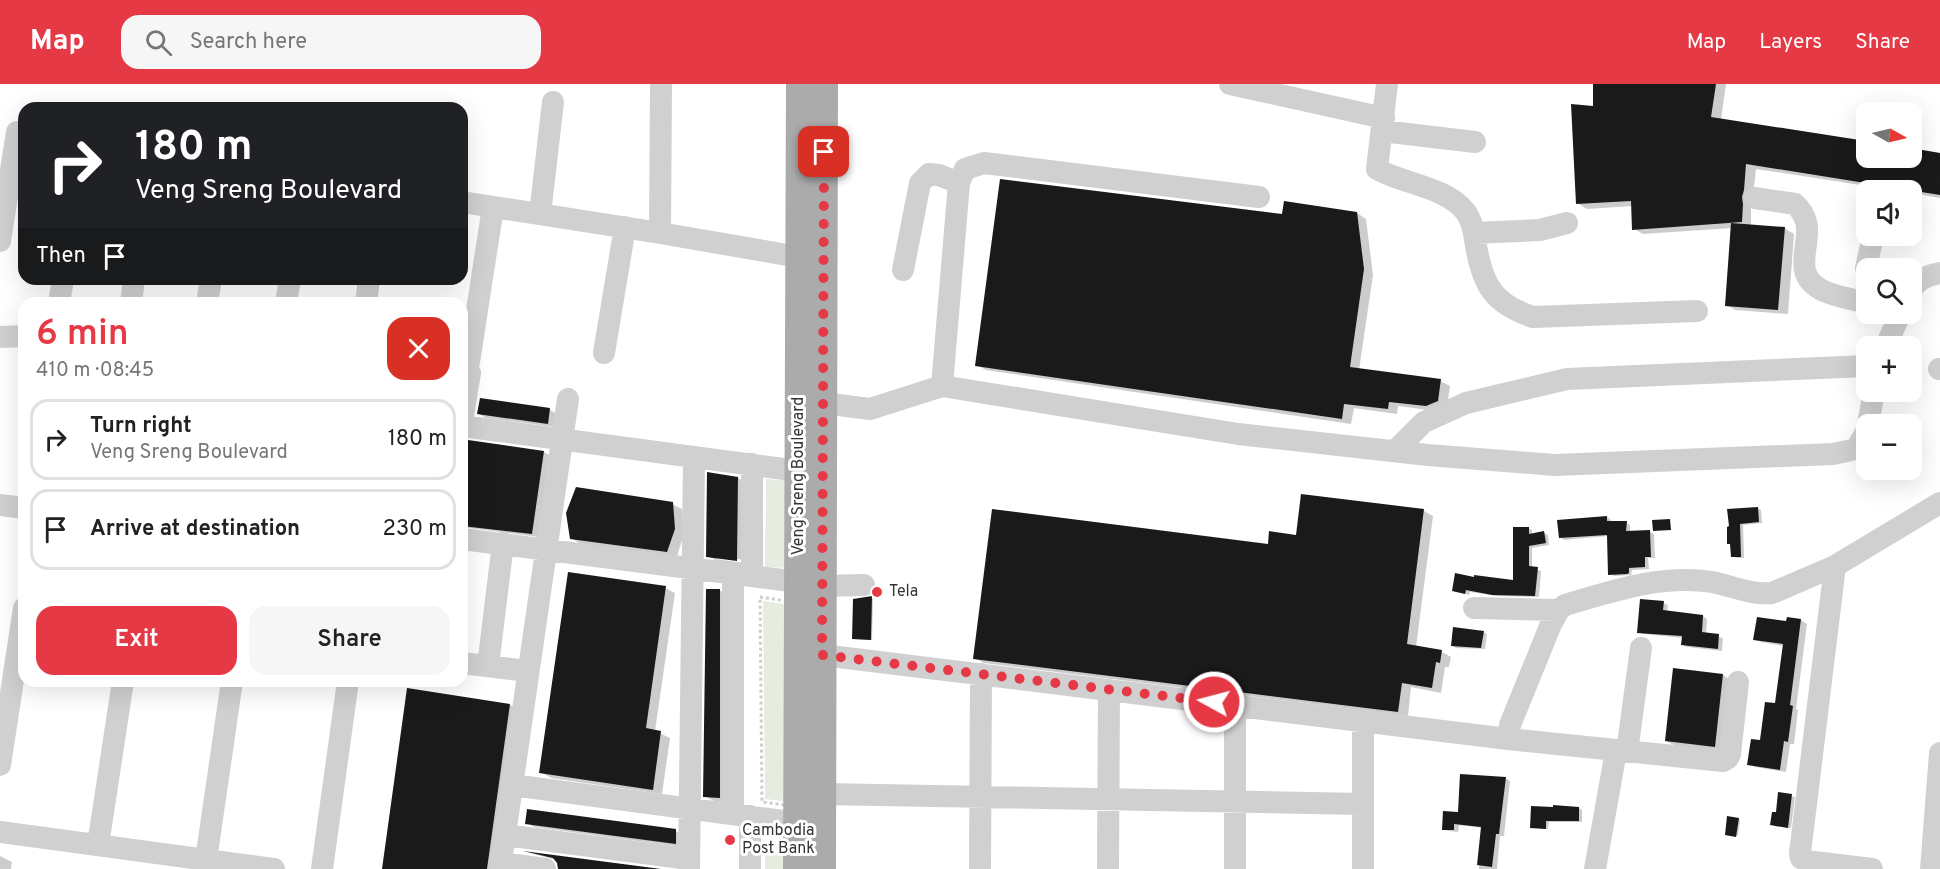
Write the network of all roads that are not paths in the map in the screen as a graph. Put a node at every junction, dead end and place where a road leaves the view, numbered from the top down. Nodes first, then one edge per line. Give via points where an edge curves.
1 (661, 84) edge
2 (800, 84) edge
3 (824, 84) edge
4 (1230, 84) edge
5 (1387, 84) edge
6 (1293, 91) edge
7 (553, 102) dead end
8 (1383, 124) junction
9 (14, 132) edge
10 (1475, 142) dead end
11 (959, 183) junction
12 (1258, 197) dead end
13 (1755, 198) dead end
14 (468, 203) edge
15 (493, 207) junction
16 (540, 214) junction
17 (1567, 223) dead end
18 (625, 227) junction
19 (660, 233) junction
20 (1474, 233) junction
21 (0, 241) edge
22 (800, 257) junction
23 (903, 270) dead end
24 (1940, 273) edge
25 (1922, 280) edge
26 (1856, 300) edge
27 (1697, 311) dead end
28 (18, 336) edge
29 (0, 338) edge
30 (604, 353) dead end
31 (1856, 366) edge
32 (468, 376) edge
33 (942, 386) junction
34 (568, 399) dead end
35 (811, 404) junction
36 (468, 425) edge
37 (562, 439) junction
38 (1856, 449) edge
39 (1395, 451) junction
40 (694, 457) junction
41 (752, 464) junction
42 (799, 471) junction
43 (1940, 503) edge
44 (0, 505) edge
45 (18, 507) edge
46 (468, 540) edge
47 (503, 543) junction
48 (546, 549) junction
49 (1835, 566) junction
50 (693, 569) junction
51 (742, 575) junction
52 (811, 584) junction
53 (864, 585) dead end
54 (1474, 608) dead end
55 (1559, 610) junction
56 (18, 647) edge
57 (1641, 648) dead end
58 (810, 655) junction
59 (468, 664) edge
60 (488, 666) junction
61 (528, 671) junction
62 (981, 674) junction
63 (1738, 682) dead end
64 (122, 687) edge
65 (231, 687) edge
66 (347, 687) edge
67 (1109, 690) junction
68 (1235, 705) junction
69 (1363, 720) junction
70 (1508, 740) junction
71 (1621, 751) junction
72 (1940, 753) edge
73 (0, 765) edge
74 (512, 785) junction
75 (822, 794) junction
76 (981, 797) junction
77 (1108, 799) junction
78 (1235, 801) junction
79 (1363, 804) junction
80 (690, 808) junction
81 (742, 815) junction
82 (798, 823) junction
83 (0, 832) edge
84 (505, 835) junction
85 (98, 845) junction
86 (206, 860) junction
87 (689, 864) edge
88 (501, 866) edge
89 (274, 869) edge
90 (322, 869) edge
91 (545, 869) edge
92 (750, 869) edge
93 (797, 869) edge
94 (822, 869) edge
95 (980, 869) edge
96 (1108, 869) edge
97 (1235, 869) edge
98 (1363, 869) edge
99 (1595, 869) edge
100 (1872, 869) edge
101 (1930, 869) edge

1 - 19 street
2 - 22 main road, Veng Sreng Boulevard
3 - 35 main road, Veng Sreng Boulevard
4 - 6 street
5 - 8 street
6 - 8 street
7 - 16 street
8 - 10 street
8 - 20 street via 1377,169 1440,193 1464,210
9 - 21 street
11 - 12 street via 965,169 984,163
11 - 23 street via 929,174 920,183
11 - 33 street
13 - 26 street via 1795,204 1803,213 1807,228 1803,260 1808,278 1821,290
14 - 15 street
15 - 16 street
15 - 32 street
16 - 18 street
17 - 20 street via 1540,230
18 - 19 street
18 - 30 street
19 - 22 street
20 - 27 street via 1486,283 1497,298 1522,314 1533,317
22 - 35 main road, Veng Sreng Boulevard
24 - 25 street
28 - 29 street
31 - 39 street via 1567,379 1466,403 1424,422
33 - 35 street via 870,409
33 - 39 street via 1238,434
34 - 37 street
35 - 42 main road, Veng Sreng Boulevard
35 - 52 main road, Veng Sreng Boulevard
36 - 37 street
37 - 40 street
37 - 48 street
38 - 39 street via 1833,454 1555,465
40 - 41 street
40 - 50 street
41 - 42 street
41 - 51 street
42 - 52 main road, Veng Sreng Boulevard
43 - 49 street
44 - 45 street
46 - 47 street
47 - 48 street
47 - 60 street
48 - 50 street
48 - 61 street
49 - 55 street via 1772,593 1712,582 1674,580 1624,587
49 - 100 street via 1800,853 1806,861
50 - 51 street
50 - 80 street
51 - 52 street
51 - 81 street
52 - 53 street
52 - 58 main road, Veng Sreng Boulevard
54 - 55 street
55 - 70 street via 1514,715
56 - 73 street
57 - 71 street
58 - 62 street
58 - 75 main road, Veng Sreng Boulevard
58 - 82 main road, Veng Sreng Boulevard
59 - 60 street
60 - 61 street
61 - 74 street
62 - 67 street
62 - 76 street
63 - 71 street via 1728,758 1723,761
64 - 85 street
65 - 86 street
66 - 90 street
67 - 68 street
67 - 77 street
68 - 69 street
68 - 78 street
69 - 70 street
69 - 79 street
70 - 71 street
71 - 99 street
72 - 101 street
74 - 80 street
74 - 84 street
75 - 76 street
75 - 94 main road, Veng Sreng Boulevard
76 - 77 street
76 - 95 street
77 - 78 street
77 - 96 street
78 - 79 street
78 - 97 street
79 - 98 street
80 - 81 street
80 - 87 street
81 - 82 street
81 - 92 street
82 - 93 main road, Veng Sreng Boulevard
83 - 85 street
84 - 87 street
84 - 88 street
85 - 86 street
86 - 89 street
88 - 91 street

